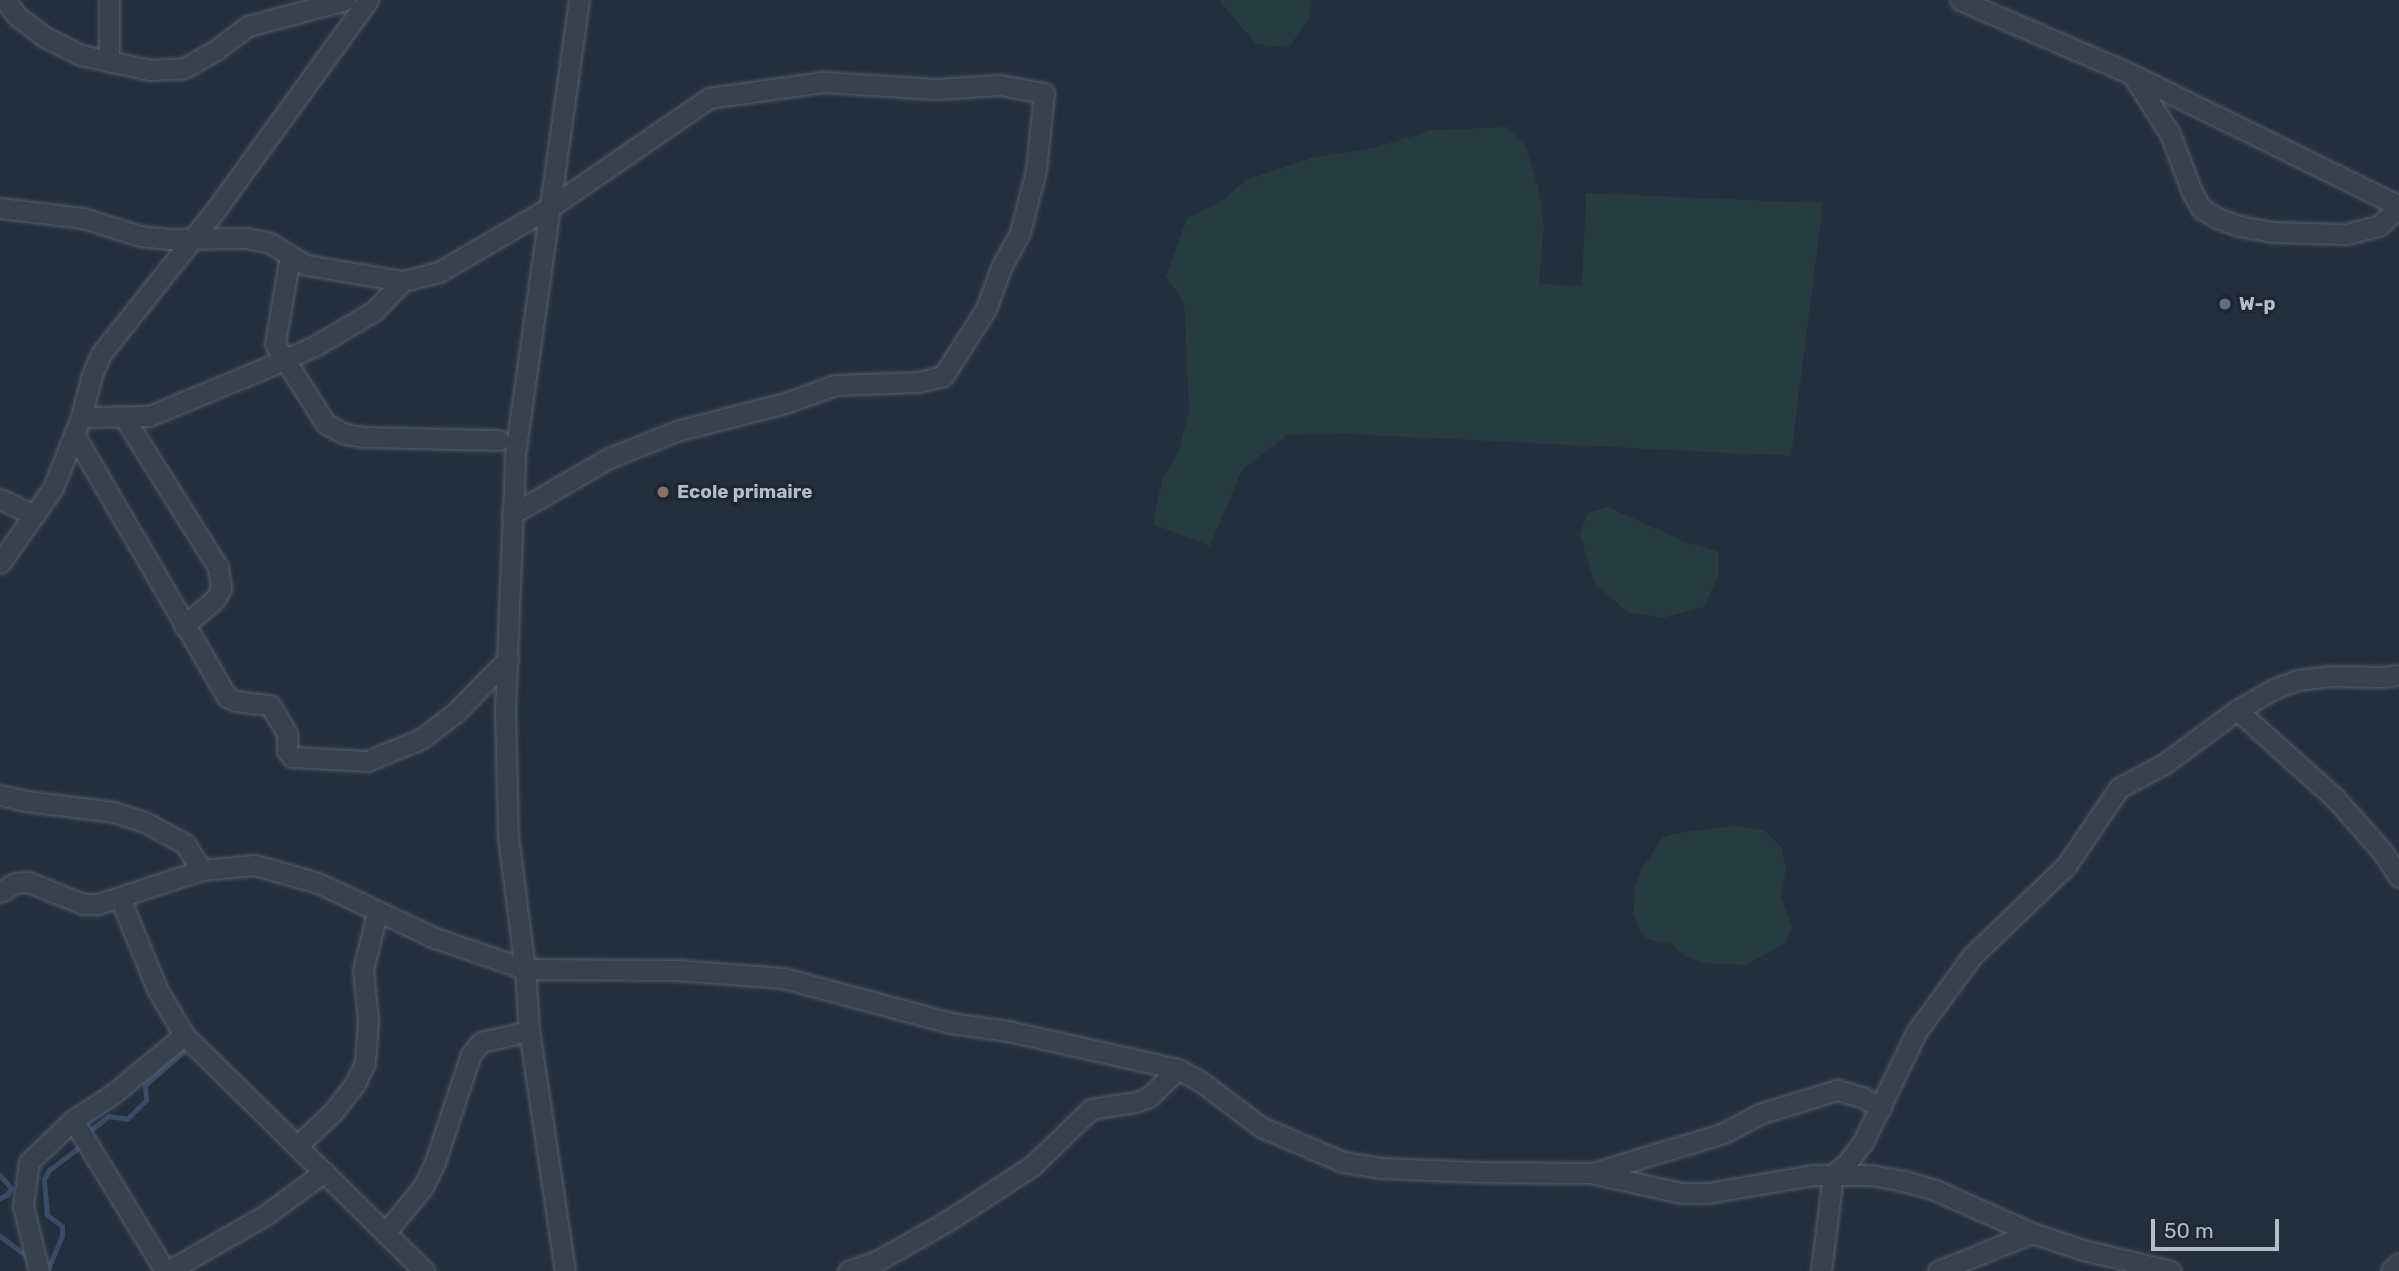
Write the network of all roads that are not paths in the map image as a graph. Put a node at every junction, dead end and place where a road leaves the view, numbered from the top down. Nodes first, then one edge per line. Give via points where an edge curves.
1 (5, 0) edge
2 (109, 0) edge
3 (346, 0) edge
4 (368, 0) edge
5 (579, 0) edge
6 (1960, 0) edge
7 (109, 62) junction
8 (2133, 75) junction
9 (552, 206) junction
10 (2399, 207) edge
11 (0, 208) edge
12 (191, 241) junction
13 (290, 256) junction
14 (402, 281) junction
15 (285, 359) junction
16 (125, 419) junction
17 (78, 426) junction
18 (499, 440) dead end
19 (0, 499) edge
20 (512, 514) junction
21 (35, 515) junction
22 (0, 563) edge
23 (184, 626) junction
24 (508, 659) junction
25 (2399, 674) edge
26 (2237, 710) junction
27 (0, 795) edge
28 (202, 870) junction
29 (2399, 877) edge
30 (0, 892) edge
31 (120, 898) junction
32 (377, 913) junction
33 (526, 969) junction
34 (529, 1031) junction
35 (184, 1035) junction
36 (1178, 1069) junction
37 (1881, 1108) junction
38 (73, 1121) junction
39 (297, 1146) junction
40 (324, 1172) junction
41 (1590, 1173) junction
42 (1833, 1174) junction
43 (385, 1233) junction
44 (2032, 1233) junction
45 (2399, 1263) edge
46 (39, 1271) edge
47 (166, 1271) edge
48 (424, 1271) edge
49 (565, 1271) edge
50 (848, 1271) edge
51 (1821, 1271) edge
52 (1938, 1271) edge
53 (2171, 1271) edge
54 (2390, 1271) edge

1 - 7 street via 17,16 45,37 81,55
2 - 7 street
3 - 7 street via 248,26 184,68 150,70
4 - 12 street
5 - 9 street
6 - 8 street
8 - 10 street
8 - 10 street via 2170,134 2192,192 2202,209 2217,218 2272,232 2346,234 2379,226
9 - 14 street via 439,272
9 - 20 street via 515,455
9 - 20 street via 709,98 823,82 936,89 1000,85 1044,93 1036,170 1020,233 986,309 943,376 919,382 835,385 677,431 609,458
11 - 12 street via 83,218 140,236
12 - 13 street via 247,238 270,243
12 - 17 street via 101,354
13 - 14 street via 306,265
13 - 15 street via 275,344
14 - 15 street via 374,311
15 - 16 street via 149,416
15 - 18 street via 327,424 345,434
16 - 17 street
16 - 23 street via 218,567 221,589
17 - 21 street via 53,488
17 - 23 street
19 - 21 street
20 - 24 street
21 - 22 street
23 - 24 street via 227,697 265,703 275,710 292,757 367,761 421,739 455,713
24 - 33 street via 508,836
25 - 26 street via 2298,680
26 - 29 street via 2334,797
26 - 37 street via 2164,764 2119,788 2066,866 1972,956 1943,993 1908,1048
27 - 28 street via 145,821 185,844
28 - 31 street
28 - 32 street via 255,866 318,883
30 - 31 street via 15,883 28,883 83,904
31 - 35 street via 158,991
32 - 33 street
32 - 39 street via 363,970 368,1020 365,1063 333,1112
33 - 34 street
33 - 36 street via 677,970 783,978 951,1023
34 - 43 street via 481,1042 471,1054 435,1162 423,1186
34 - 49 street
35 - 38 street
35 - 39 street
36 - 41 street via 1261,1127 1343,1162 1382,1168
36 - 50 street via 1149,1097 1091,1109 1032,1166 946,1222 877,1261
37 - 41 street via 1862,1097 1828,1092 1759,1114 1724,1133
37 - 42 street via 1863,1142
38 - 46 street via 29,1162 24,1184 23,1206
38 - 47 street
39 - 40 street
40 - 43 street
40 - 47 street via 267,1214
41 - 42 street via 1662,1189 1708,1193
42 - 44 street via 1904,1181
42 - 51 street
43 - 48 street
44 - 52 street
44 - 53 street
45 - 54 street

